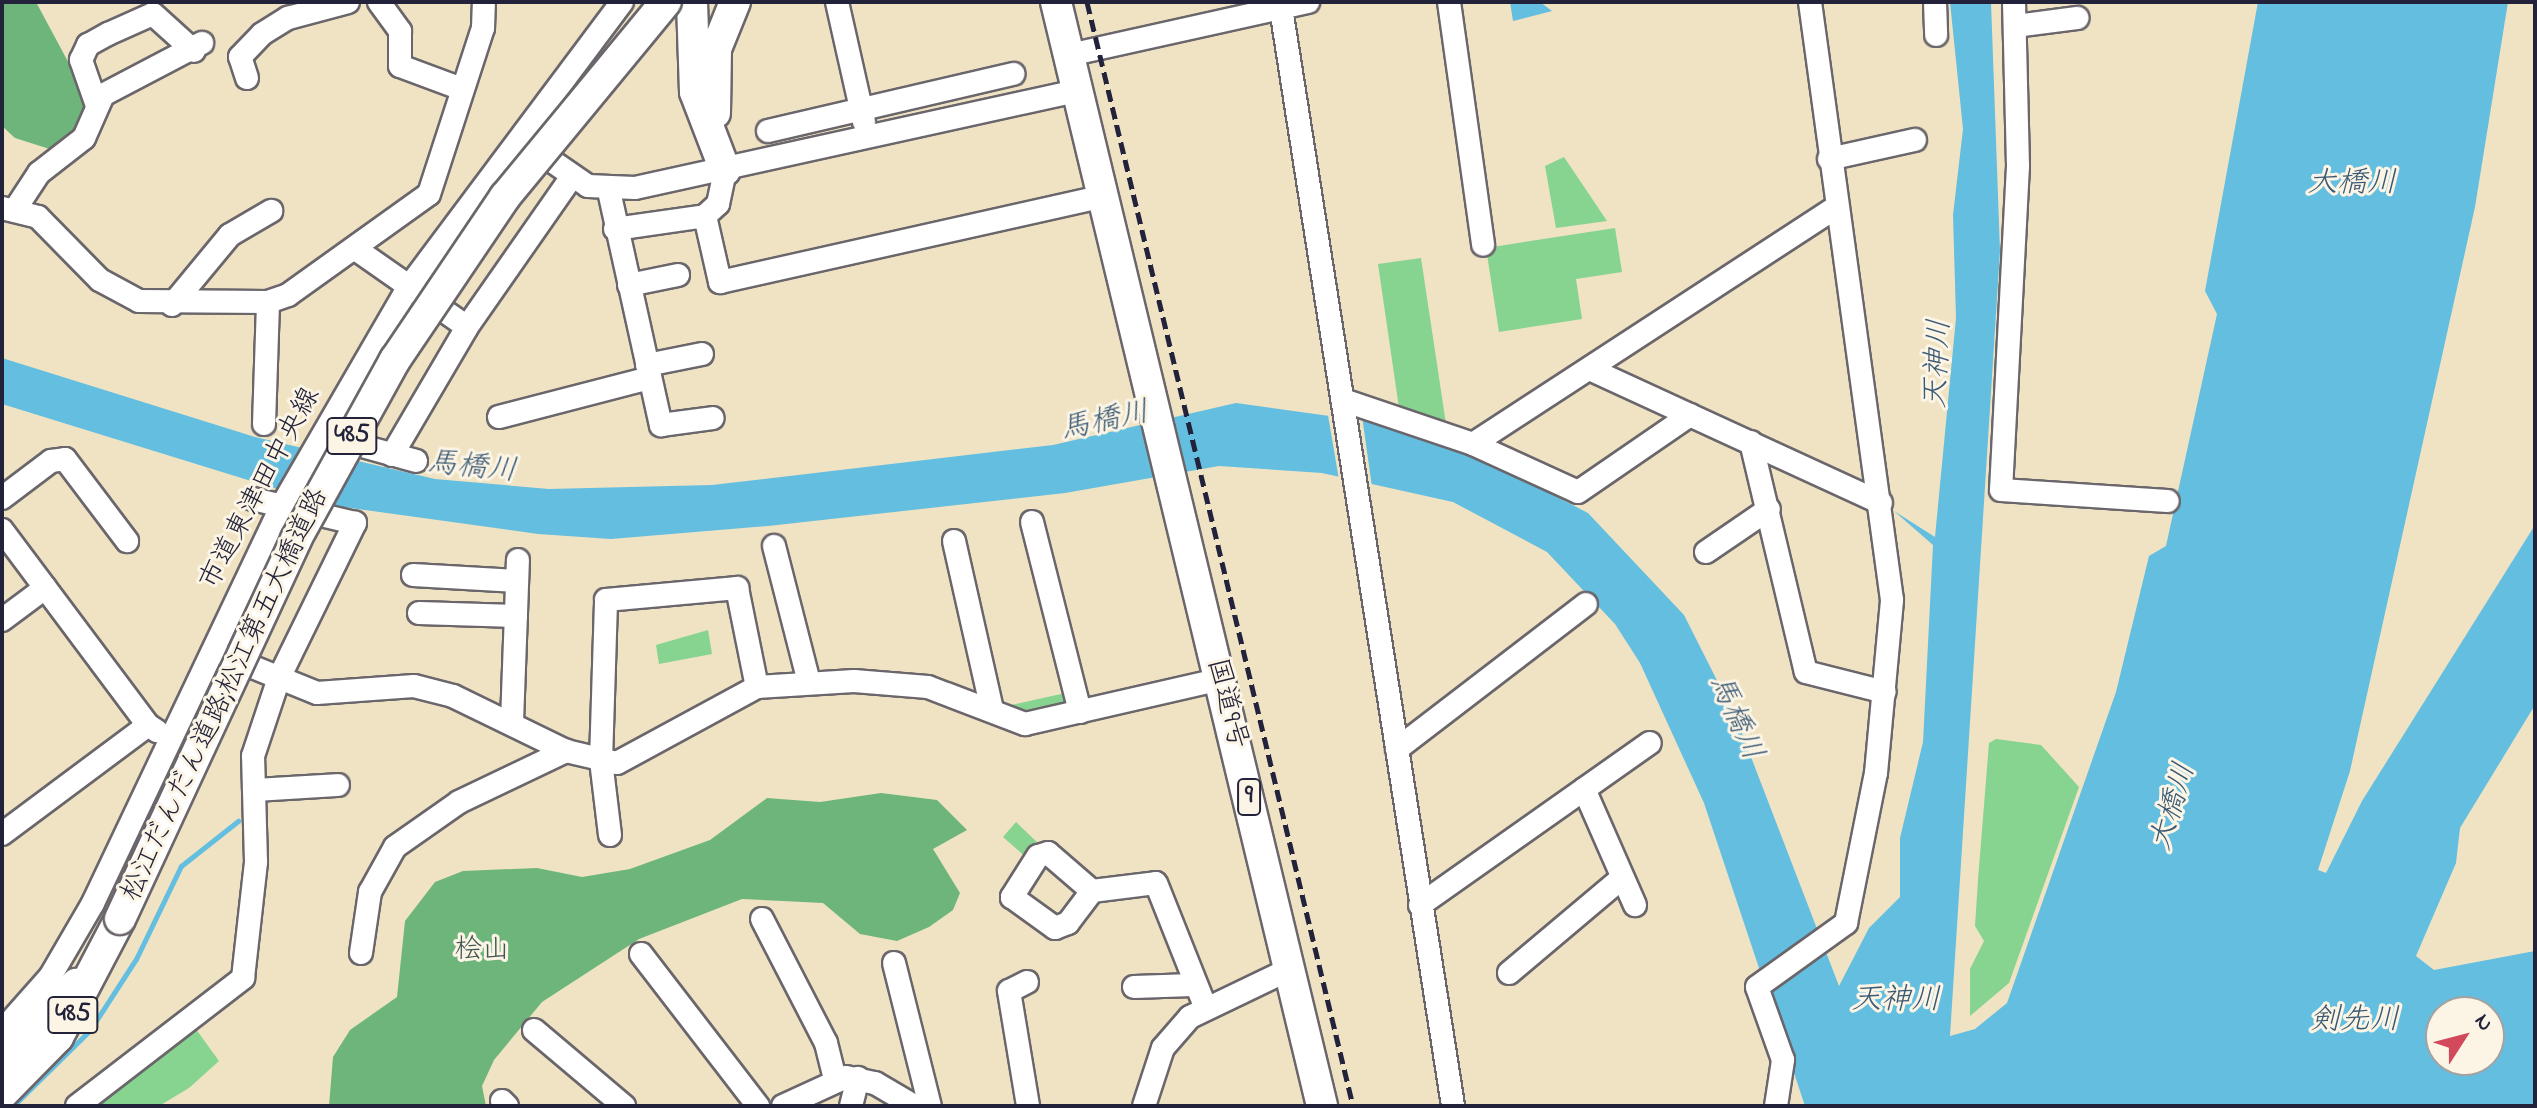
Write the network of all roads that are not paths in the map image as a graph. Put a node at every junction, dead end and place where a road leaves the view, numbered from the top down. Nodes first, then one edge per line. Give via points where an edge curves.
1 (348, 2) edge
2 (379, 2) edge
3 (484, 2) edge
4 (622, 2) edge
5 (666, 2) edge
6 (692, 2) edge
7 (735, 2) edge
8 (837, 2) edge
9 (1056, 2) edge
10 (1308, 2) edge
11 (1449, 2) edge
12 (1810, 2) edge
13 (1935, 2) edge
14 (2014, 2) edge
15 (1280, 4) edge
16 (2077, 18) dead end
17 (2016, 26) junction
18 (1936, 35) dead end
19 (1069, 55) junction
20 (1013, 74) dead end
21 (247, 78) dead end
22 (462, 89) junction
23 (1077, 91) junction
24 (918, 96) junction
25 (96, 103) junction
26 (861, 110) junction
27 (925, 125) junction
28 (768, 131) dead end
29 (516, 135) junction
30 (868, 138) junction
31 (1915, 140) dead end
32 (1829, 159) junction
33 (725, 170) junction
34 (571, 178) junction
35 (609, 191) junction
36 (1104, 196) junction
37 (9, 208) edge
38 (1835, 208) junction
39 (271, 211) dead end
40 (705, 216) junction
41 (615, 229) junction
42 (1483, 245) dead end
43 (357, 250) junction
44 (678, 275) dead end
45 (629, 285) junction
46 (408, 288) junction
47 (268, 302) junction
48 (172, 305) junction
49 (467, 327) junction
50 (702, 354) dead end
51 (1592, 370) junction
52 (649, 372) junction
53 (1344, 406) junction
54 (1690, 415) junction
55 (499, 417) dead end
56 (713, 418) dead end
57 (264, 424) dead end
58 (1751, 442) junction
59 (1473, 444) junction
60 (362, 446) dead end
61 (392, 455) junction
62 (416, 461) dead end
63 (2, 498) edge
64 (253, 499) dead end
65 (2168, 501) dead end
66 (1881, 503) junction
67 (280, 508) junction
68 (1769, 509) junction
69 (1032, 522) dead end
70 (127, 541) dead end
71 (954, 541) dead end
72 (6, 545) edge
73 (774, 546) dead end
74 (1706, 552) dead end
75 (413, 575) dead end
76 (45, 588) junction
77 (1586, 604) dead end
78 (419, 613) dead end
79 (516, 616) junction
80 (2, 620) edge
81 (211, 650) junction
82 (279, 678) junction
83 (1221, 679) junction
84 (809, 682) junction
85 (757, 687) junction
86 (1885, 692) junction
87 (992, 710) junction
88 (1080, 712) junction
89 (512, 722) junction
90 (148, 725) junction
91 (169, 738) junction
92 (1650, 743) dead end
93 (1397, 749) junction
94 (566, 751) junction
95 (601, 761) junction
96 (338, 785) dead end
97 (1584, 789) junction
98 (254, 790) junction
99 (2, 834) edge
100 (610, 835) dead end
101 (1622, 878) junction
102 (1092, 891) dead end
103 (1420, 905) junction
104 (1635, 905) dead end
105 (120, 919) junction
106 (762, 919) dead end
107 (361, 953) dead end
108 (641, 954) dead end
109 (894, 963) dead end
110 (1290, 969) junction
111 (1509, 973) dead end
112 (1027, 982) dead end
113 (1193, 985) junction
114 (1134, 987) dead end
115 (1205, 1006) junction
116 (534, 1030) dead end
117 (2, 1031) edge
118 (835, 1078) junction
119 (858, 1078) junction
120 (5, 1080) edge
121 (77, 1106) edge
122 (624, 1106) edge
123 (758, 1106) edge
124 (783, 1106) edge
125 (851, 1106) edge
126 (914, 1106) edge
127 (930, 1106) edge
128 (1028, 1106) edge
129 (1144, 1106) edge
130 (1322, 1106) edge
131 (1453, 1106) edge
132 (1776, 1106) edge

1 - 21 street via 288,18 262,34 240,57
2 - 22 street via 400,31 400,66
3 - 22 street
4 - 29 street, 市道東津田中央線
5 - 105 highway, 松江だんだん道路;松江第五大橋道路 / 485, bridge via 505,197 395,360 296,539
6 - 33 highway via 695,92
7 - 33 highway via 713,72
8 - 26 street
9 - 19 highway, 9
10 - 15 street
11 - 42 street
12 - 32 street
13 - 18 street
14 - 17 street
15 - 19 street
15 - 53 street
16 - 17 street
17 - 65 street via 2018,166 2001,490
19 - 23 highway, 9
20 - 24 street
22 - 43 street via 429,194
23 - 27 street
23 - 36 highway, 9
24 - 26 street
24 - 27 street
25 - 25 street via 198,47 153,14 108,34 88,45 81,60
25 - 37 street via 84,138 39,173
26 - 28 street
26 - 30 street
27 - 30 street
29 - 34 street
29 - 46 street, 市道東津田中央線
30 - 33 street
31 - 32 street
32 - 38 street
33 - 35 street
33 - 40 street via 718,204
34 - 35 street
34 - 49 street
35 - 41 street
36 - 40 street via 720,282
36 - 83 highway, 国道9号 / 9
37 - 48 street via 38,217 116,293
38 - 51 street
38 - 66 street
39 - 48 street via 230,235
40 - 41 street
41 - 45 street
43 - 46 street
43 - 47 street
44 - 45 street
45 - 52 street
46 - 49 street
46 - 67 street, 市道東津田中央線
47 - 48 street
47 - 57 street
49 - 61 street
50 - 52 street
51 - 54 street
51 - 59 street
52 - 55 street
52 - 56 street via 661,425
53 - 59 street
53 - 93 street
54 - 58 street
54 - 59 street via 1578,492
58 - 66 street
58 - 68 street
60 - 61 street
61 - 62 street
63 - 70 street via 51,461 65,459
64 - 67 street
66 - 86 street via 1892,600
67 - 81 street, 市道東津田中央線
67 - 82 street via 355,523
68 - 74 street
68 - 86 street via 1806,672
69 - 88 street
71 - 87 street
72 - 76 street
73 - 84 street
75 - 79 street via 517,570
76 - 80 street
76 - 90 street
77 - 93 street
78 - 79 street
79 - 89 street
81 - 82 street
81 - 91 street, 市道東津田中央線
82 - 89 street via 317,693 414,686
82 - 98 street via 253,756
83 - 88 street
83 - 110 highway, 国道9号 / 9
84 - 85 street
84 - 87 street via 928,687
85 - 95 street via 635,759
85 - 95 street via 737,588 606,600
86 - 132 street via 1847,918 1824,942 1759,985 1783,1060
87 - 88 street via 1025,724
89 - 94 street
90 - 91 street
90 - 99 street
91 - 117 street, 市道東津田中央線 via 69,945
92 - 97 street
93 - 103 street
94 - 95 street
94 - 107 street via 459,802 395,847 370,892
95 - 100 street
96 - 98 street
97 - 101 street
97 - 103 street
98 - 121 street via 256,862 243,978
101 - 104 street
101 - 111 street
102 - 113 street via 1146,882 1161,887
103 - 131 street
105 - 120 highway, 485
105 - 120 highway, 485 via 58,1037
106 - 118 street via 826,1043
108 - 123 street
109 - 127 street
110 - 115 street
110 - 130 highway, 国道9号 / 9
112 - 128 street via 1009,991
113 - 114 street
113 - 115 street
115 - 129 street via 1163,1048
116 - 122 street
118 - 119 street
118 - 124 street
119 - 125 street
119 - 126 street

